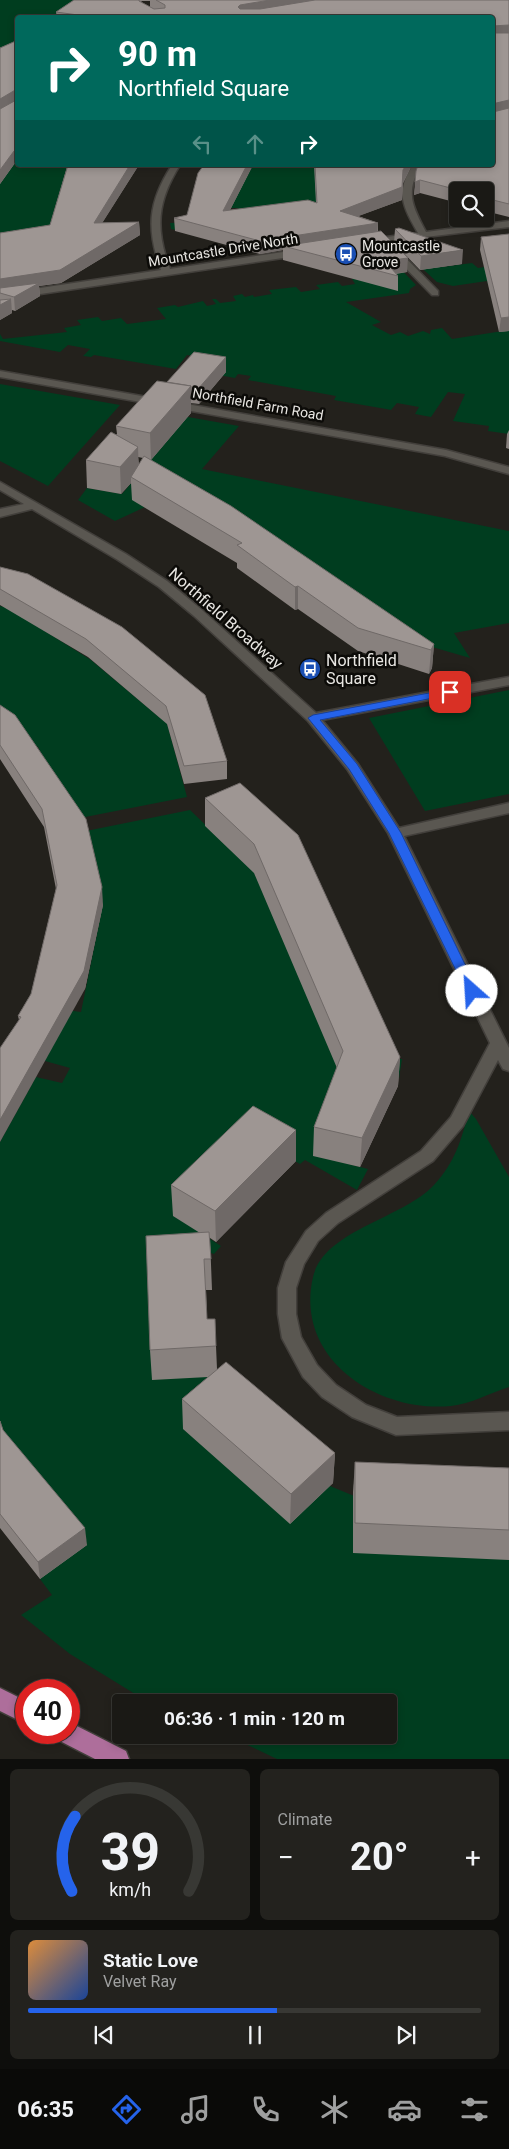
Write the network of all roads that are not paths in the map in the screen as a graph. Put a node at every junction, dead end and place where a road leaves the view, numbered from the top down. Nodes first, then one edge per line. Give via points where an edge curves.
1 (175, 167) edge
2 (416, 167) edge
3 (509, 224) edge
4 (423, 234) junction
5 (383, 240) junction
6 (363, 243) edge
7 (314, 250) edge
8 (167, 273) junction
9 (435, 293) dead end
10 (0, 297) edge
11 (0, 374) edge
12 (509, 471) edge
13 (0, 485) edge
14 (34, 505) junction
15 (0, 513) edge
16 (509, 681) edge
17 (313, 718) junction
18 (509, 808) edge
19 (395, 833) junction
20 (498, 1044) junction
21 (509, 1064) edge
22 (509, 1421) edge
23 (0, 1699) edge
24 (15, 1706) edge
25 (80, 1739) edge
26 (118, 1759) edge

1 - 8 street via 162,189 155,219 157,247
2 - 4 street via 409,178 406,197
3 - 4 street
4 - 5 street
5 - 6 street
5 - 9 street
7 - 8 street, Mountcastle Drive North
8 - 10 street, Mountcastle Drive North
11 - 12 street, Northfield Farm Road via 446,453
13 - 14 street, Northfield Broadway
14 - 15 street
14 - 17 street, Northfield Broadway via 163,584
16 - 17 street
17 - 19 street, Northfield Broadway via 353,767
18 - 19 street
19 - 20 street, Northfield Broadway
20 - 21 street, Northfield Broadway
20 - 22 street via 457,1121 427,1156 332,1218 312,1236 295,1262 287,1288 287,1314 292,1338 310,1370 329,1391 360,1412 396,1426
23 - 24 main road
25 - 26 main road

